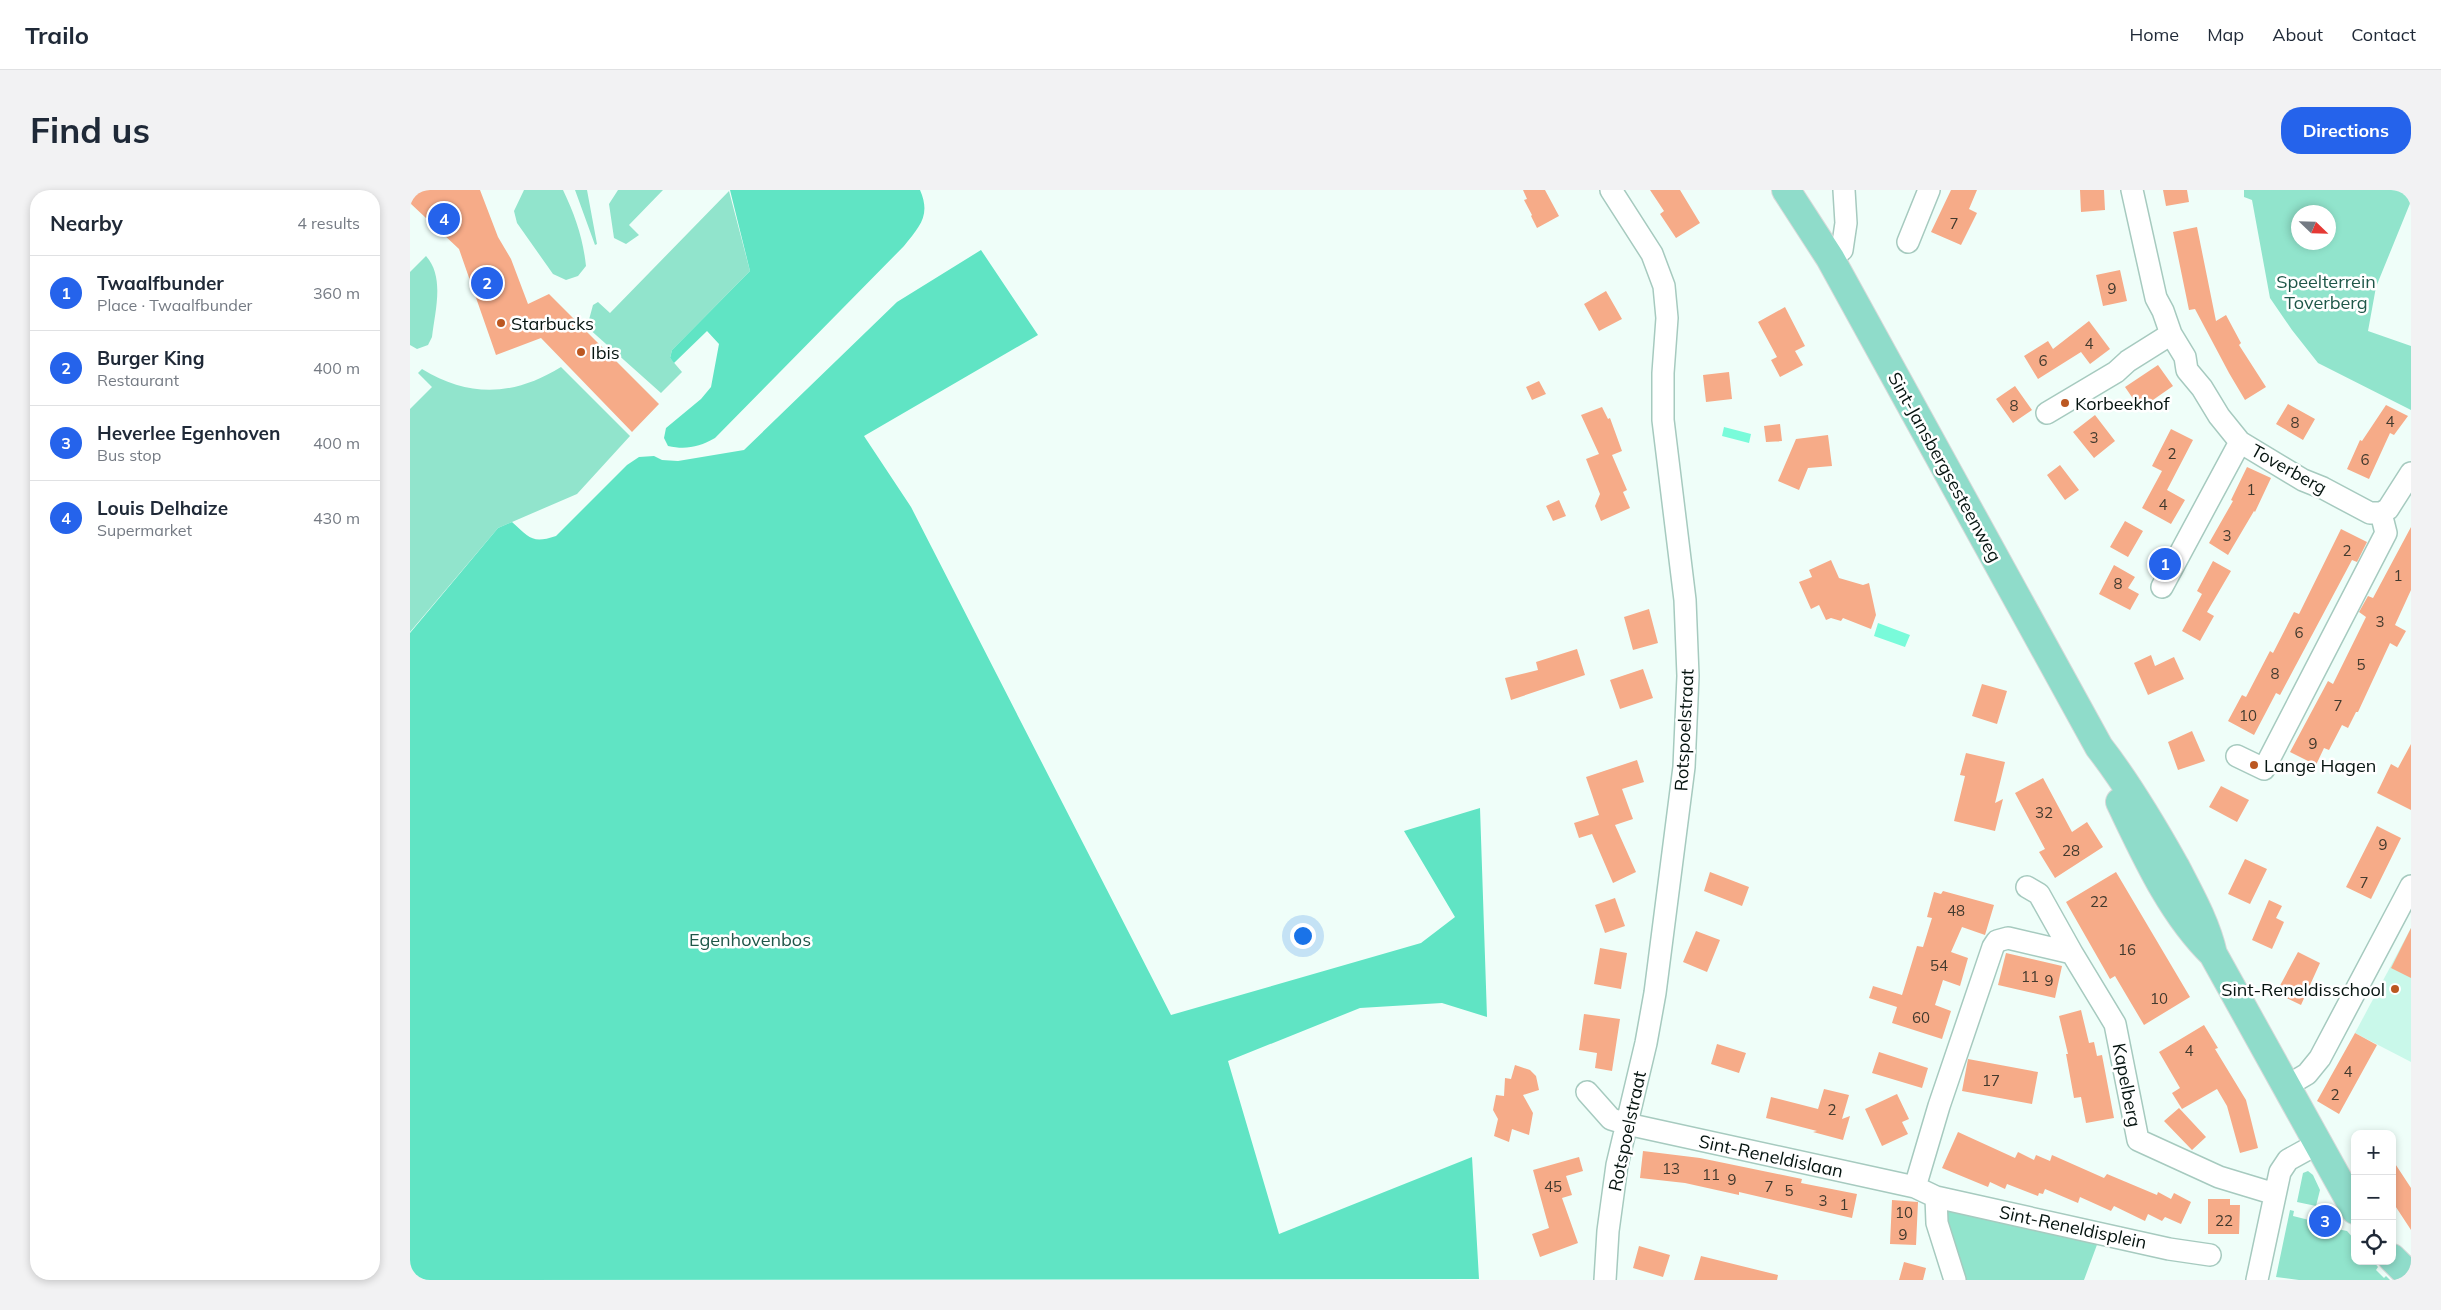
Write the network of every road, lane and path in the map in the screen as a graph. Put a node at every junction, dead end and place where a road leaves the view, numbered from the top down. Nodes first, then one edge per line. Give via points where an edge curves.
1 (1611, 190) edge
2 (1786, 190) edge
3 (1844, 190) edge
4 (1929, 190) edge
5 (2132, 190) edge
6 (1908, 242) dead end
7 (1830, 258) junction
8 (2171, 334) junction
9 (2047, 413) dead end
10 (2240, 442) junction
11 (2411, 473) edge
12 (2381, 513) junction
13 (2162, 587) dead end
14 (2237, 756) dead end
15 (2026, 886) dead end
16 (2411, 886) edge
17 (2072, 953) junction
18 (2285, 1087) junction
19 (1586, 1092) dead end
20 (1627, 1124) junction
21 (2317, 1144) junction
22 (1915, 1187) junction
23 (2275, 1194) junction
24 (1936, 1197) junction
25 (2351, 1203) edge
26 (2210, 1255) dead end
27 (2396, 1262) edge
28 (2411, 1277) edge
29 (1606, 1280) edge
30 (1955, 1280) edge
31 (2257, 1280) edge

1 - 20 street, Rotspoelstraat via 1652,254 1664,286 1667,318 1663,420 1685,600 1688,676 1684,767 1656,983
2 - 7 main road, Sint-Jansbergsesteenweg
3 - 7 street via 1846,224 1842,250
4 - 6 street
5 - 8 street, Toverberg via 2156,298
7 - 18 main road, Sint-Jansbergsesteenweg via 2099,747 2108,777 2140,844 2171,899 2200,942 2213,954
8 - 9 street
8 - 10 street, Toverberg via 2185,357 2187,370
10 - 12 street, Toverberg via 2358,509
10 - 13 street
11 - 12 street via 2394,504
12 - 14 street via 2386,533 2264,769
15 - 17 street, Kapelberg via 2038,894
16 - 18 street via 2320,1058 2307,1074
17 - 22 street via 2008,938 1998,941 1993,947
17 - 23 street, Kapelberg via 2115,1024 2138,1140 2219,1177
18 - 21 main road, Sint-Jansbergsesteenweg
19 - 20 street, Sint-Reneldislaan via 1611,1119
20 - 22 street, Sint-Reneldislaan
20 - 29 street, Rotspoelstraat via 1617,1164 1608,1231
21 - 23 street via 2285,1163
21 - 25 main road, Sint-Jansbergsesteenweg
22 - 24 street, Sint-Reneldisplein
23 - 31 street
24 - 26 street, Sint-Reneldisplein
24 - 30 street via 1937,1223
27 - 28 main road

